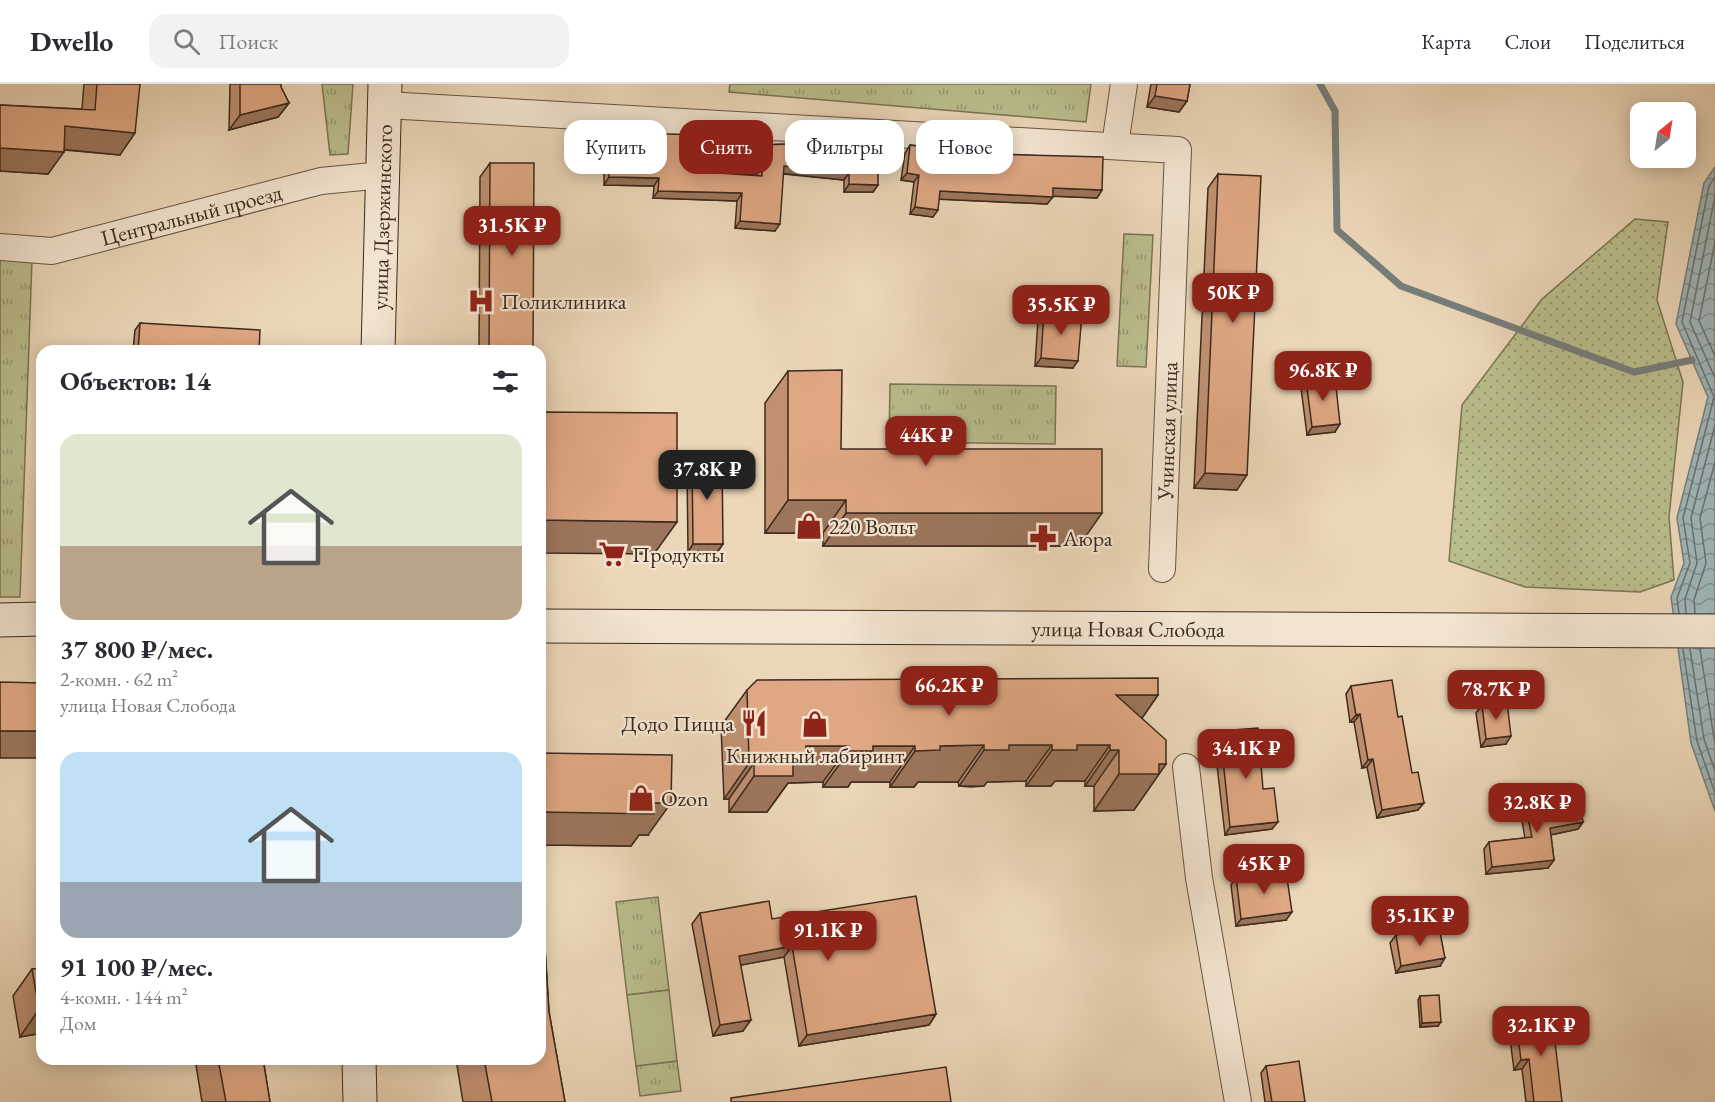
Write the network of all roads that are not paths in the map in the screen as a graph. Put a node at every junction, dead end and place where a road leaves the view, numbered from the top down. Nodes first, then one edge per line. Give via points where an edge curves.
1 (1124, 84) edge
2 (385, 94) edge
3 (1115, 145) junction
4 (383, 175) junction
5 (0, 247) edge
6 (378, 345) edge
7 (1162, 569) dead end
8 (36, 619) edge
9 (0, 620) edge
10 (546, 626) edge
11 (1715, 632) edge
12 (1186, 767) dead end
13 (359, 1065) edge
14 (360, 1102) edge
15 (1238, 1102) edge

1 - 3 street
2 - 3 street
2 - 4 main road, улица Дзержинского
3 - 7 street, Учинская улица via 1178,150
4 - 5 street, Центральный проезд via 321,181 52,251
4 - 6 main road, улица Дзержинского
8 - 9 main road
10 - 11 main road, улица Новая Слобода
12 - 15 street via 1199,878
13 - 14 main road

